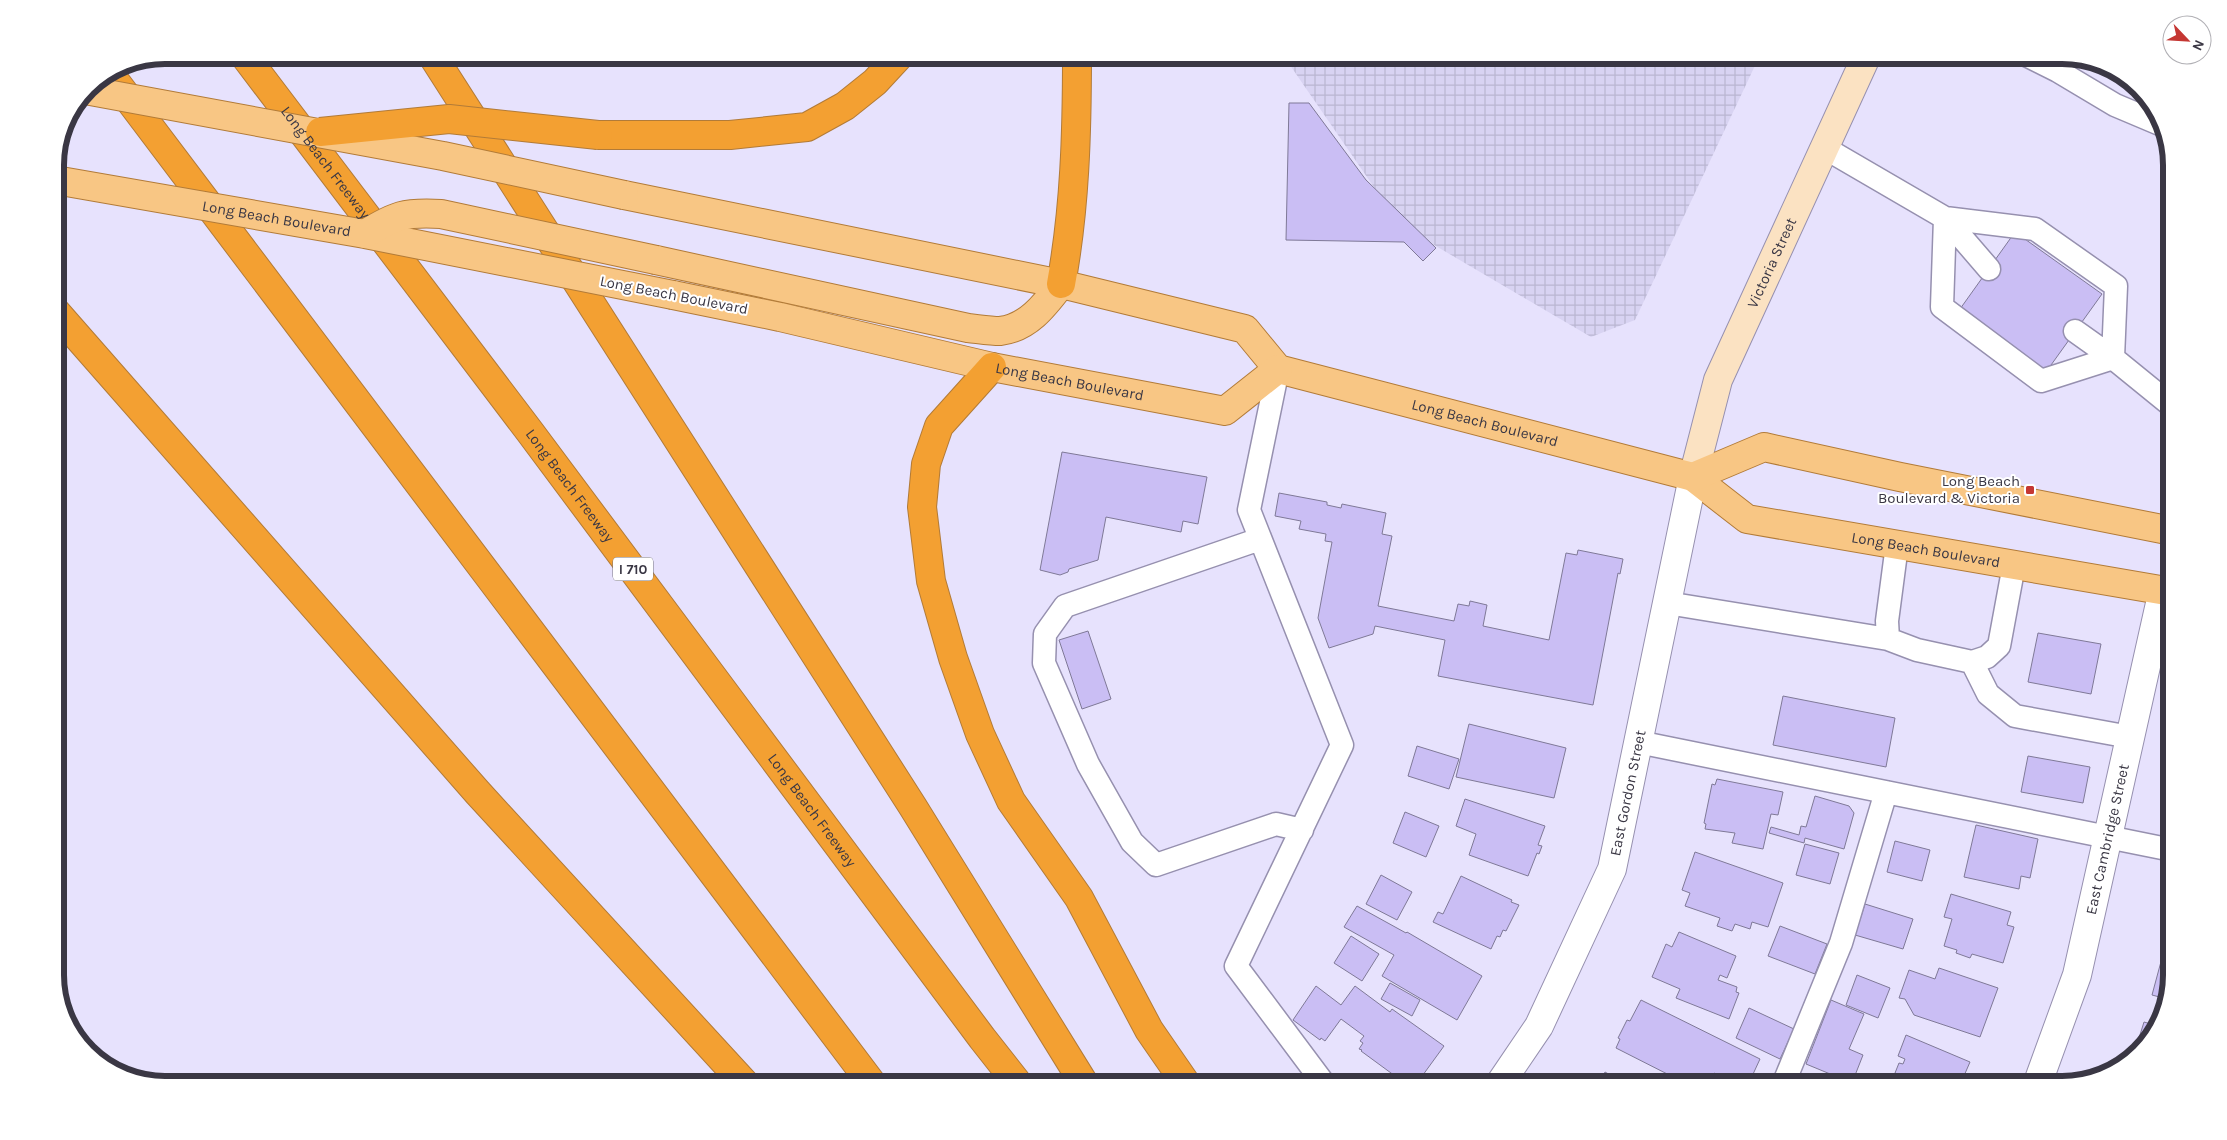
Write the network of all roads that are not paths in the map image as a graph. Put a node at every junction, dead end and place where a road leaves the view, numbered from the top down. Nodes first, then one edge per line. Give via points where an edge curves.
1 (251, 64) edge
2 (438, 64) edge
3 (892, 64) edge
4 (1077, 64) edge
5 (1862, 64) edge
6 (2062, 64) edge
7 (113, 78) edge
8 (95, 92) edge
9 (2154, 121) edge
10 (320, 132) junction
11 (1824, 147) junction
12 (64, 182) edge
13 (1945, 218) junction
14 (364, 234) junction
15 (1989, 269) dead end
16 (1061, 284) junction
17 (64, 321) edge
18 (2075, 331) dead end
19 (2113, 358) junction
20 (992, 367) junction
21 (1278, 369) junction
22 (2163, 399) edge
23 (1693, 477) junction
24 (2163, 529) edge
25 (1260, 539) junction
26 (1897, 545) junction
27 (2014, 565) junction
28 (2163, 590) edge
29 (1667, 603) junction
30 (2163, 610) edge
31 (1888, 639) junction
32 (1972, 662) junction
33 (2130, 737) junction
34 (1638, 742) junction
35 (1886, 792) junction
36 (1302, 830) junction
37 (2108, 837) junction
38 (2163, 848) edge
39 (738, 1076) edge
40 (866, 1076) edge
41 (1013, 1076) edge
42 (1079, 1076) edge
43 (1181, 1076) edge
44 (1318, 1076) edge
45 (1505, 1076) edge
46 (1788, 1076) edge
47 (2040, 1076) edge

1 - 41 highway, Long Beach Freeway / I 710
2 - 42 highway via 913,806
3 - 10 highway, bridge via 876,82 845,106 807,127 730,135 598,135 449,119
4 - 16 highway via 1078,133 1068,247
5 - 11 street, Victoria Street
6 - 9 lane via 2115,105
7 - 40 highway
8 - 10 main road, bridge
10 - 16 main road, bridge
11 - 13 lane
11 - 23 street, Victoria Street via 1718,380
12 - 14 main road, Long Beach Boulevard, bridge
13 - 15 lane
13 - 19 lane via 2035,229 2116,286
13 - 19 lane via 1942,307 2041,381
14 - 16 main road, bridge via 391,218 412,213 441,214 968,328 999,331 1020,326 1043,307
14 - 20 main road, Long Beach Boulevard, bridge via 780,317
16 - 21 main road via 1245,329
17 - 39 highway via 478,793
18 - 19 lane
19 - 22 lane
20 - 21 main road, Long Beach Boulevard via 1225,411
20 - 43 highway via 939,426 926,464 922,507 931,581 953,658 980,734 1011,801 1079,898 1149,1030
21 - 23 main road, Long Beach Boulevard
21 - 25 lane via 1249,510
23 - 24 main road via 1764,447
23 - 26 main road, Long Beach Boulevard via 1746,519
23 - 29 street, East Gordon Street
25 - 36 lane via 1342,745
25 - 36 lane via 1065,606 1045,634 1044,662 1088,764 1132,842 1156,865 1276,824
26 - 27 main road, Long Beach Boulevard
26 - 31 lane via 1887,621
27 - 28 main road, Long Beach Boulevard
27 - 32 lane via 1999,646 1987,657
29 - 31 lane
29 - 34 street, East Gordon Street
30 - 33 street, East Cambridge Street
31 - 32 lane via 1917,650
32 - 33 lane via 1988,694 2015,716
33 - 37 street, East Cambridge Street
34 - 35 lane
34 - 45 street, East Gordon Street via 1612,869 1538,1026
35 - 37 lane
35 - 46 lane via 1841,943
36 - 44 lane via 1236,966
37 - 38 lane
37 - 47 street, East Cambridge Street via 2077,974

